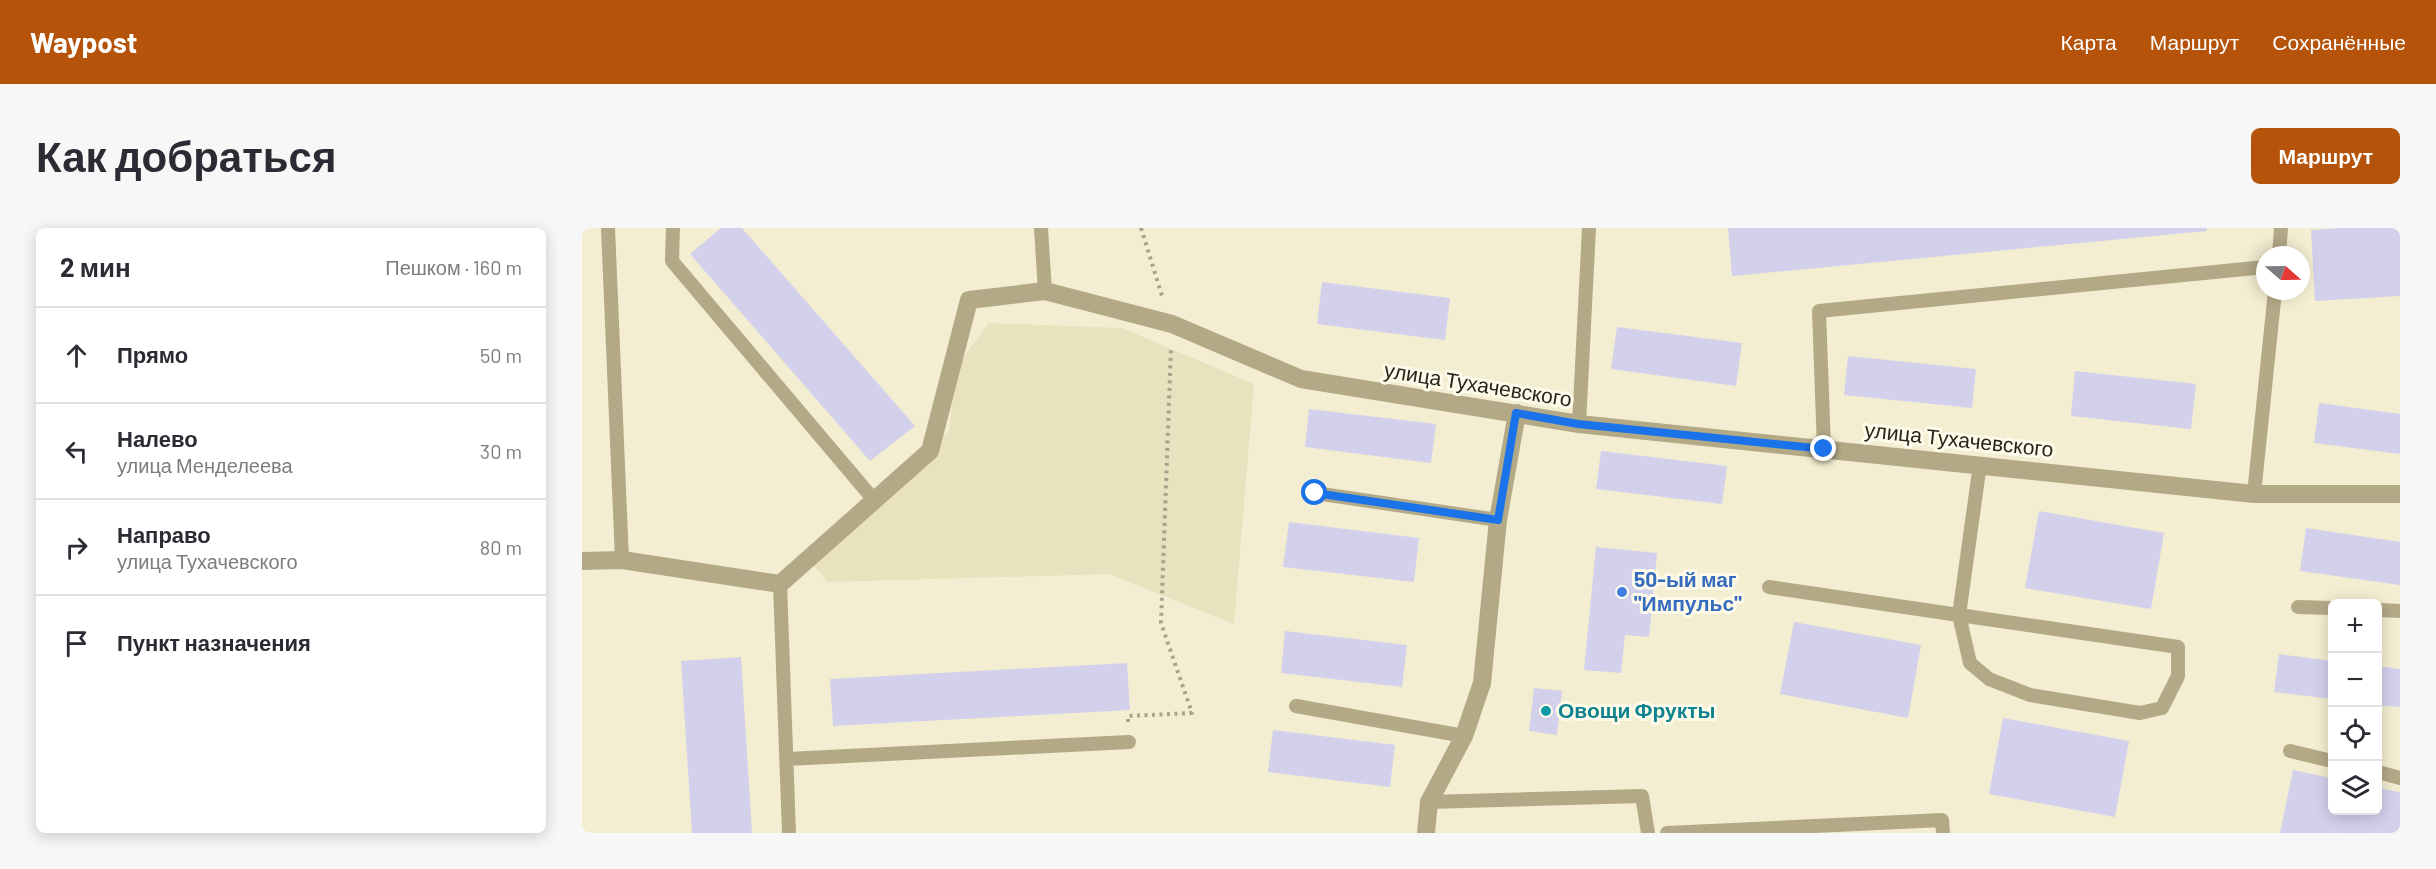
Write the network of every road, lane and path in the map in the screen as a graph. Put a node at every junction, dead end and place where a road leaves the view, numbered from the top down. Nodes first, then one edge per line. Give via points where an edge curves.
1 (608, 228) edge
2 (673, 228) edge
3 (1041, 228) edge
4 (1140, 228) edge
5 (1589, 228) edge
6 (2281, 228) edge
7 (2280, 246) edge
8 (2256, 268) edge
9 (1046, 291) junction
10 (2274, 300) edge
11 (1172, 324) junction
12 (1516, 413) junction
13 (1578, 424) junction
14 (1824, 449) junction
15 (1980, 464) junction
16 (1315, 493) dead end
17 (2254, 494) junction
18 (2400, 494) edge
19 (874, 500) junction
20 (1498, 520) junction
21 (622, 560) junction
22 (582, 561) edge
23 (780, 584) junction
24 (1769, 587) dead end
25 (2298, 607) dead end
26 (2328, 608) edge
27 (2382, 610) edge
28 (2400, 611) edge
29 (1959, 615) junction
30 (1296, 706) dead end
31 (1464, 736) junction
32 (1129, 742) joint
33 (2290, 751) dead end
34 (787, 759) junction
35 (2328, 760) edge
36 (2382, 773) edge
37 (2400, 778) edge
38 (1429, 802) junction
39 (789, 833) edge
40 (1426, 833) edge
41 (1648, 833) edge
42 (1667, 833) edge
43 (1943, 833) edge

1 - 21 lane
2 - 19 lane via 672,261
3 - 9 lane
4 - 11 path
5 - 13 lane
6 - 7 lane
8 - 14 lane via 1819,311
9 - 11 street, улица Тухачевского
9 - 19 street via 969,300 930,451
10 - 17 lane
11 - 12 street, улица Тухачевского via 1301,379
11 - 32 path via 1161,623 1192,713 1128,716
12 - 13 street, улица Тухачевского
12 - 20 street
13 - 14 street, улица Тухачевского
14 - 15 street, улица Тухачевского
15 - 17 street, улица Тухачевского
15 - 29 lane
16 - 20 lane
17 - 18 street, улица Тухачевского
19 - 23 street
20 - 31 street via 1482,683
21 - 22 street
21 - 23 street
23 - 34 lane
24 - 29 lane
25 - 26 lane
27 - 28 lane
29 - 29 lane via 1970,663 1989,679 2030,695 2140,714 2162,708 2178,676 2178,647
30 - 31 lane
31 - 38 street
32 - 34 lane
33 - 35 lane
34 - 39 lane
36 - 37 lane
38 - 40 street
38 - 41 lane via 1642,796
42 - 43 lane via 1942,820

